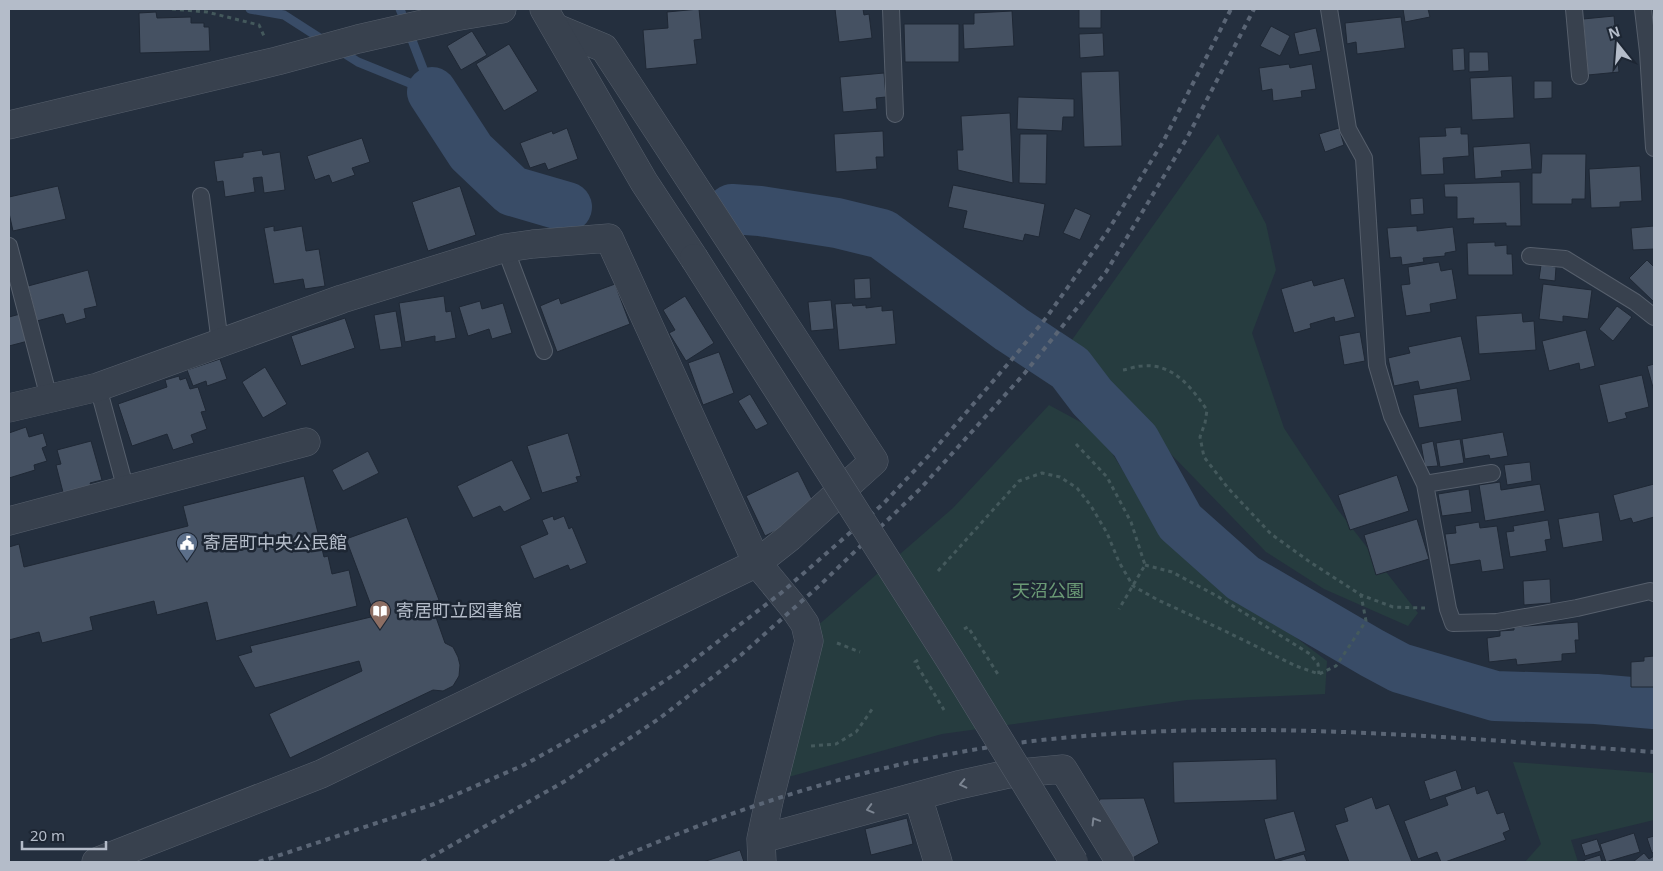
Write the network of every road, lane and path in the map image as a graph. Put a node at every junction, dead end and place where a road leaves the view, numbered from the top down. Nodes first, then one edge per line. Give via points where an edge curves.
1 (172, 9) edge
2 (502, 9) edge
3 (891, 9) edge
4 (1329, 9) edge
5 (1574, 9) edge
6 (1642, 9) edge
7 (550, 18) edge
8 (288, 58) junction
9 (1580, 76) dead end
10 (895, 114) dead end
11 (9, 125) edge
12 (1654, 148) edge
13 (201, 196) dead end
14 (9, 246) edge
15 (505, 248) junction
16 (1530, 256) dead end
17 (1654, 317) edge
18 (220, 343) junction
19 (544, 350) dead end
20 (1123, 370) dead end
21 (98, 387) junction
22 (49, 398) junction
23 (9, 408) edge
24 (306, 442) dead end
25 (1076, 444) dead end
26 (1492, 473) dead end
27 (1425, 484) junction
28 (126, 490) junction
29 (9, 522) edge
30 (757, 563) junction
31 (1145, 565) junction
32 (938, 571) dead end
33 (1134, 586) junction
34 (1654, 592) edge
35 (1361, 594) junction
36 (1119, 609) dead end
37 (1448, 609) junction
38 (959, 632) dead end
39 (1319, 674) junction
40 (999, 676) dead end
41 (873, 708) dead end
42 (785, 736) junction
43 (918, 797) junction
44 (762, 850) edge
45 (96, 862) edge
46 (938, 862) edge
47 (1074, 862) edge
48 (1120, 862) edge

1 - 8 path via 206,12 259,25
2 - 8 street via 454,17
3 - 10 lane
4 - 27 lane via 1348,129 1364,158 1377,365 1392,416
5 - 9 lane
6 - 12 lane
7 - 30 street via 604,48 874,461
7 - 47 street, bridge via 644,182 950,660
8 - 11 street
13 - 18 lane
14 - 22 lane
15 - 18 street via 342,299
15 - 19 lane
15 - 30 street via 609,238
16 - 17 lane via 1564,259
18 - 21 street
20 - 35 path via 1142,366 1164,367 1191,387 1206,410 1200,437 1204,456 1228,488 1271,534
21 - 22 street
21 - 28 lane
22 - 23 street
24 - 28 street
25 - 31 path via 1107,477 1131,522
26 - 27 lane
27 - 37 lane
28 - 29 street
30 - 42 street via 805,624 809,640
30 - 45 street via 321,774
31 - 33 path
31 - 39 path via 1172,572 1210,592 1310,654 1318,664
32 - 33 path via 1019,481 1042,473 1060,477 1077,488 1107,533
33 - 36 path
33 - 39 path via 1296,666
34 - 37 lane via 1497,622 1453,623
35 - 37 path via 1393,607
35 - 39 path via 1366,621 1336,666
38 - 40 path via 968,627
41 - 42 path via 856,732 836,744 811,746
42 - 44 street
43 -> 44 street
43 - 46 street
48 -> 43 street via 1064,769 1008,774

